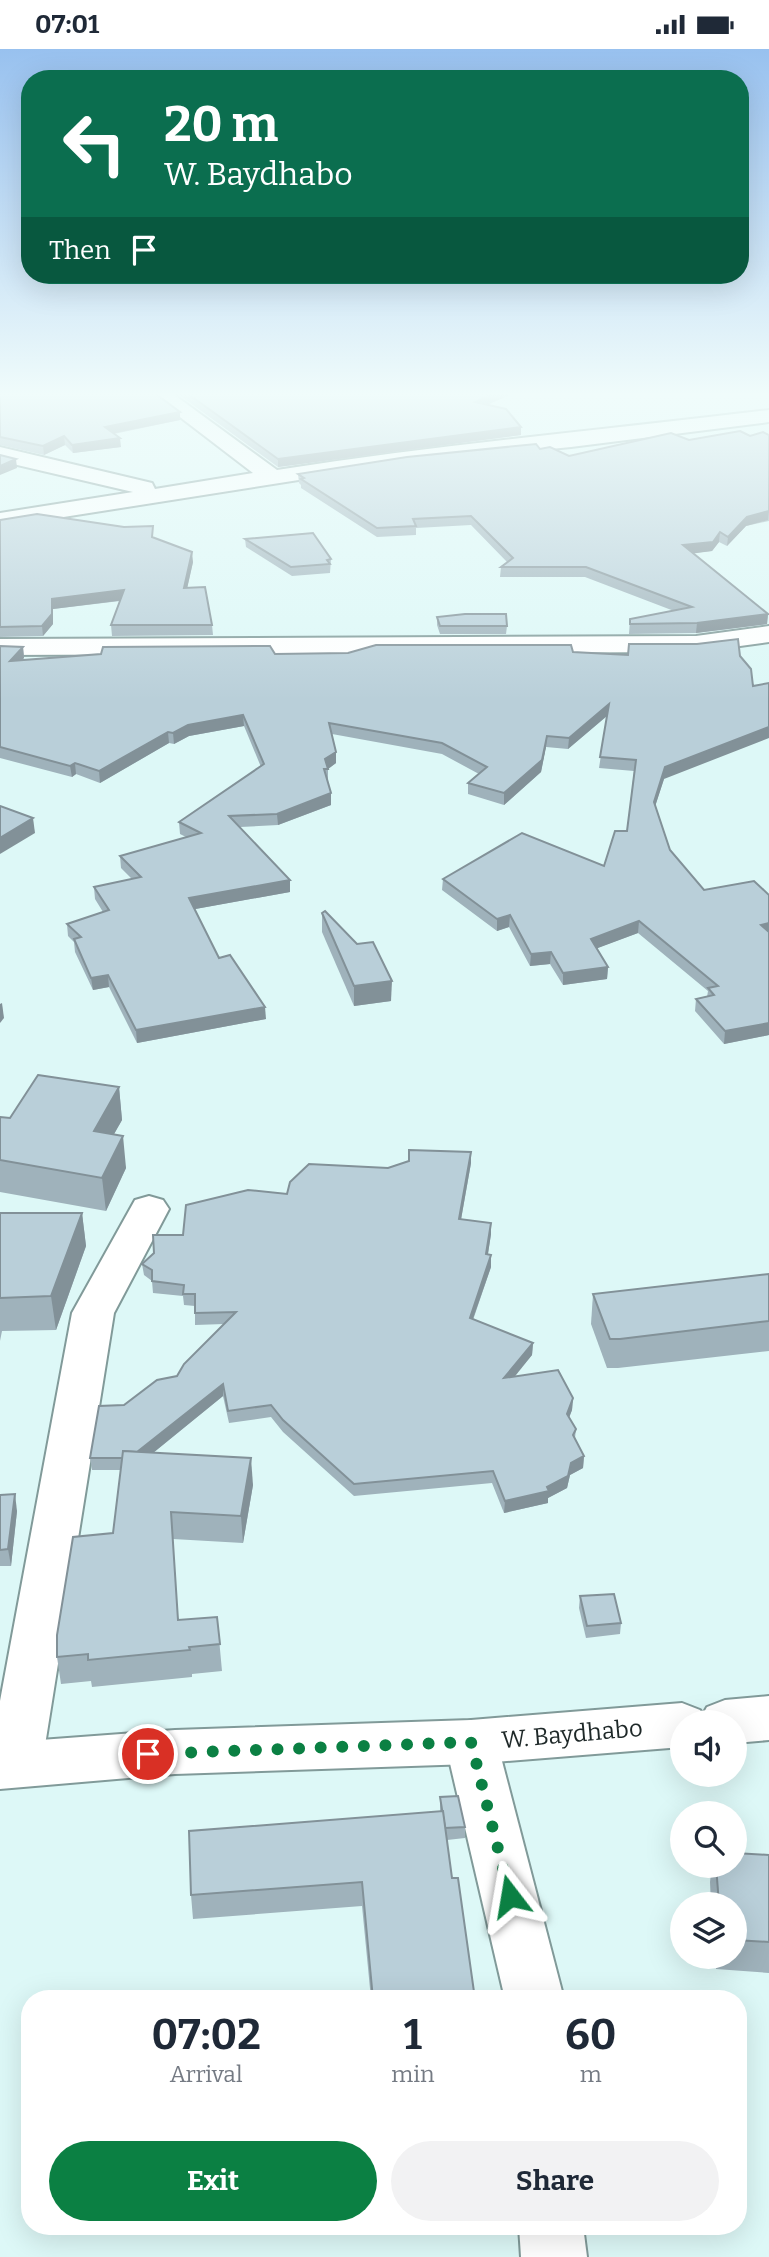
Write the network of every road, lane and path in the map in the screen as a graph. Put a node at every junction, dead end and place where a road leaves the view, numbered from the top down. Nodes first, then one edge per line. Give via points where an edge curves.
1 (152, 494) edge
2 (0, 520) edge
3 (769, 634) edge
4 (0, 646) edge
5 (149, 1209) dead end
6 (769, 1719) edge
7 (747, 1720) edge
8 (670, 1726) edge
9 (471, 1742) junction
10 (8, 1765) edge
11 (534, 1990) edge
12 (552, 2235) edge
13 (554, 2257) edge

1 - 2 street
3 - 4 street via 696,644
5 - 10 street via 93,1313
6 - 7 street
8 - 9 street, W. Baydhabo
9 - 10 street, W. Baydhabo via 175,1752
9 - 11 street
12 - 13 street

